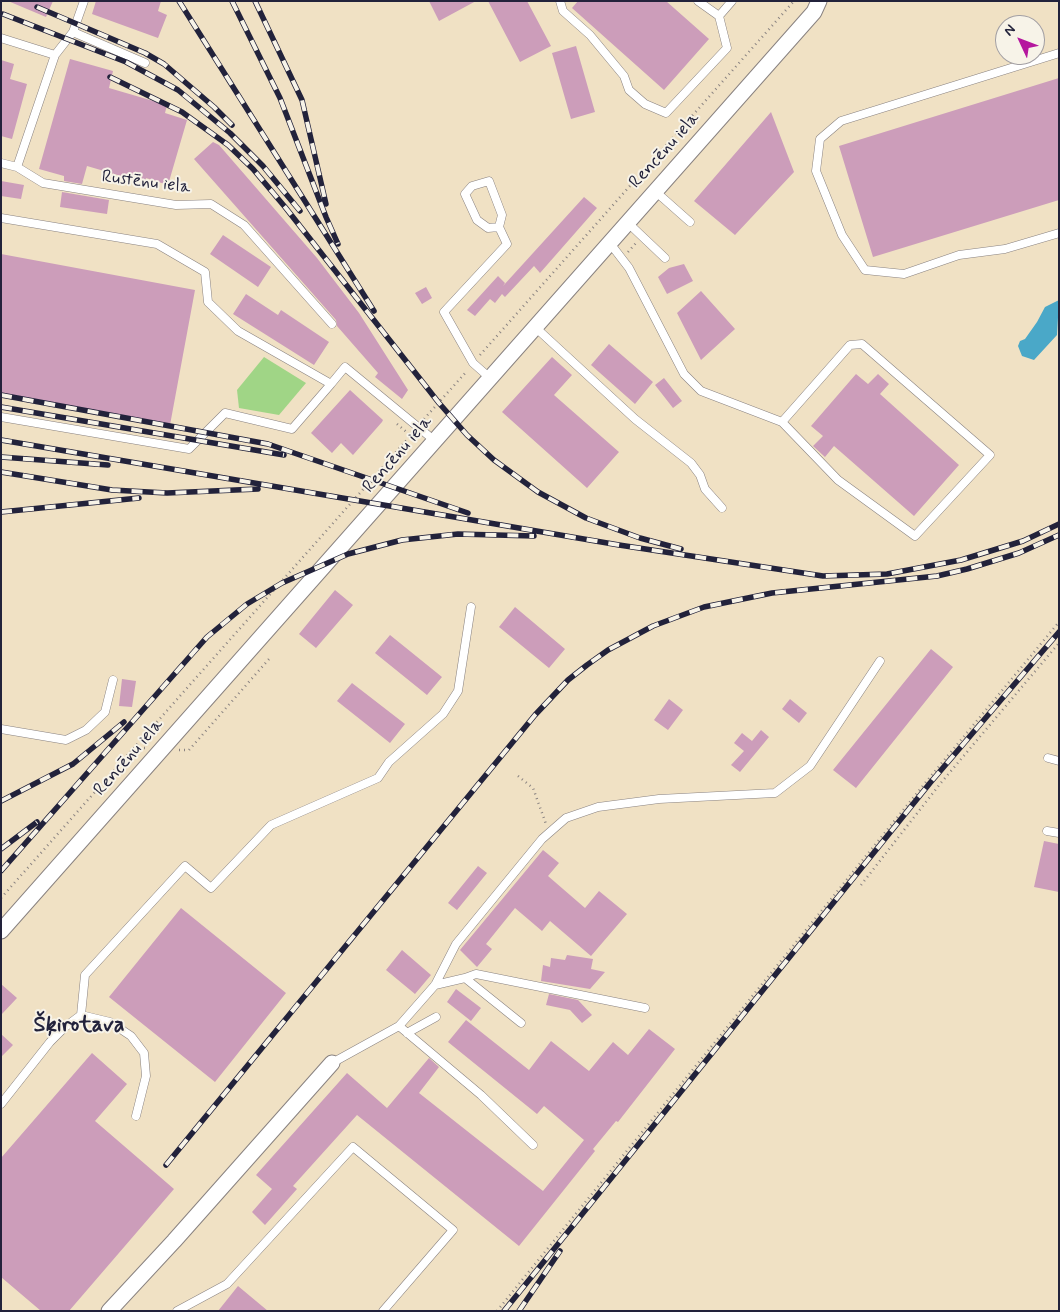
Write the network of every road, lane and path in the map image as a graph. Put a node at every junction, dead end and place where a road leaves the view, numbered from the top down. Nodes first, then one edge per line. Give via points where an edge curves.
1 (84, 1) edge
2 (560, 1) edge
3 (698, 1) edge
4 (732, 1) edge
5 (794, 1) edge
6 (819, 1) edge
7 (720, 16) junction
8 (73, 32) junction
9 (1, 38) edge
10 (1059, 53) edge
11 (55, 55) junction
12 (145, 63) dead end
13 (1, 162) edge
14 (17, 167) junction
15 (655, 191) junction
16 (1, 218) edge
17 (627, 222) junction
18 (690, 222) dead end
19 (499, 227) junction
20 (1059, 233) edge
21 (609, 242) junction
22 (665, 258) dead end
23 (332, 324) dead end
24 (535, 327) junction
25 (473, 364) junction
26 (490, 378) junction
27 (331, 384) junction
28 (1, 418) edge
29 (782, 422) junction
30 (418, 427) junction
31 (434, 441) junction
32 (722, 508) dead end
33 (471, 607) dead end
34 (1059, 622) edge
35 (1059, 643) edge
36 (880, 661) dead end
37 (112, 680) dead end
38 (1, 729) edge
39 (1048, 758) dead end
40 (1059, 761) edge
41 (518, 776) dead end
42 (1047, 831) dead end
43 (548, 833) junction
44 (1059, 833) edge
45 (861, 885) dead end
46 (1, 898) edge
47 (1, 931) edge
48 (465, 978) junction
49 (435, 985) junction
50 (645, 1008) dead end
51 (81, 1015) junction
52 (436, 1017) dead end
53 (521, 1023) dead end
54 (399, 1026) junction
55 (407, 1033) junction
56 (332, 1063) joint
57 (1, 1104) edge
58 (136, 1116) dead end
59 (533, 1145) dead end
60 (108, 1311) edge
61 (176, 1311) edge
62 (383, 1311) edge
63 (497, 1311) edge

1 - 8 lane
2 - 7 lane via 563,11 590,35 624,76 629,90 645,104 666,113 726,48
3 - 7 lane
4 - 7 lane
5 - 25 path
6 - 15 street, Rencēnu iela via 814,12
8 - 11 lane
8 - 12 lane
9 - 11 lane
10 - 20 lane via 841,122 820,139 816,171 842,235 865,270 904,274 958,255 1006,249
11 - 14 lane
13 - 14 lane, Rustēnu iela
14 - 23 lane, Rustēnu iela via 43,183 176,205 211,204 244,225
15 - 17 street, Rencēnu iela
15 - 18 lane
16 - 27 lane via 157,244 205,272 208,302 238,331
17 - 21 street, Rencēnu iela
17 - 22 lane
19 - 19 lane via 502,215 489,181 472,186 465,194 477,220 488,228
19 - 25 lane via 507,244 444,312
21 - 24 street, Rencēnu iela
21 - 29 lane via 629,268 684,374 701,391
24 - 26 street, Rencēnu iela
24 - 32 lane via 635,419 691,463 705,489
25 - 26 lane
25 - 30 path
26 - 31 street, Rencēnu iela
27 - 28 lane via 292,429 225,413 189,449
27 - 30 lane via 345,367
29 - 29 lane via 850,346 862,344 990,455 915,536 838,480
30 - 31 lane
30 - 46 path
31 - 47 street, Rencēnu iela
33 - 51 lane via 458,690 443,714 389,762 378,778 271,825 212,888 184,866 85,975
34 - 63 path
35 - 45 path via 940,784
36 - 43 lane via 810,766 775,793 659,799 598,807 566,818
37 - 38 lane via 105,712 86,730 66,740
39 - 40 lane
41 - 43 path via 533,788
42 - 44 lane
43 - 49 lane via 456,944
48 - 49 lane
48 - 50 lane via 476,974
48 - 53 lane
49 - 54 lane
51 - 57 lane via 50,1042
51 - 58 lane via 110,1022 131,1036 144,1053 146,1076
52 - 55 lane
54 - 55 lane
54 - 56 lane
55 - 59 lane
56 - 60 street
61 - 62 lane via 227,1284 353,1147 453,1230

